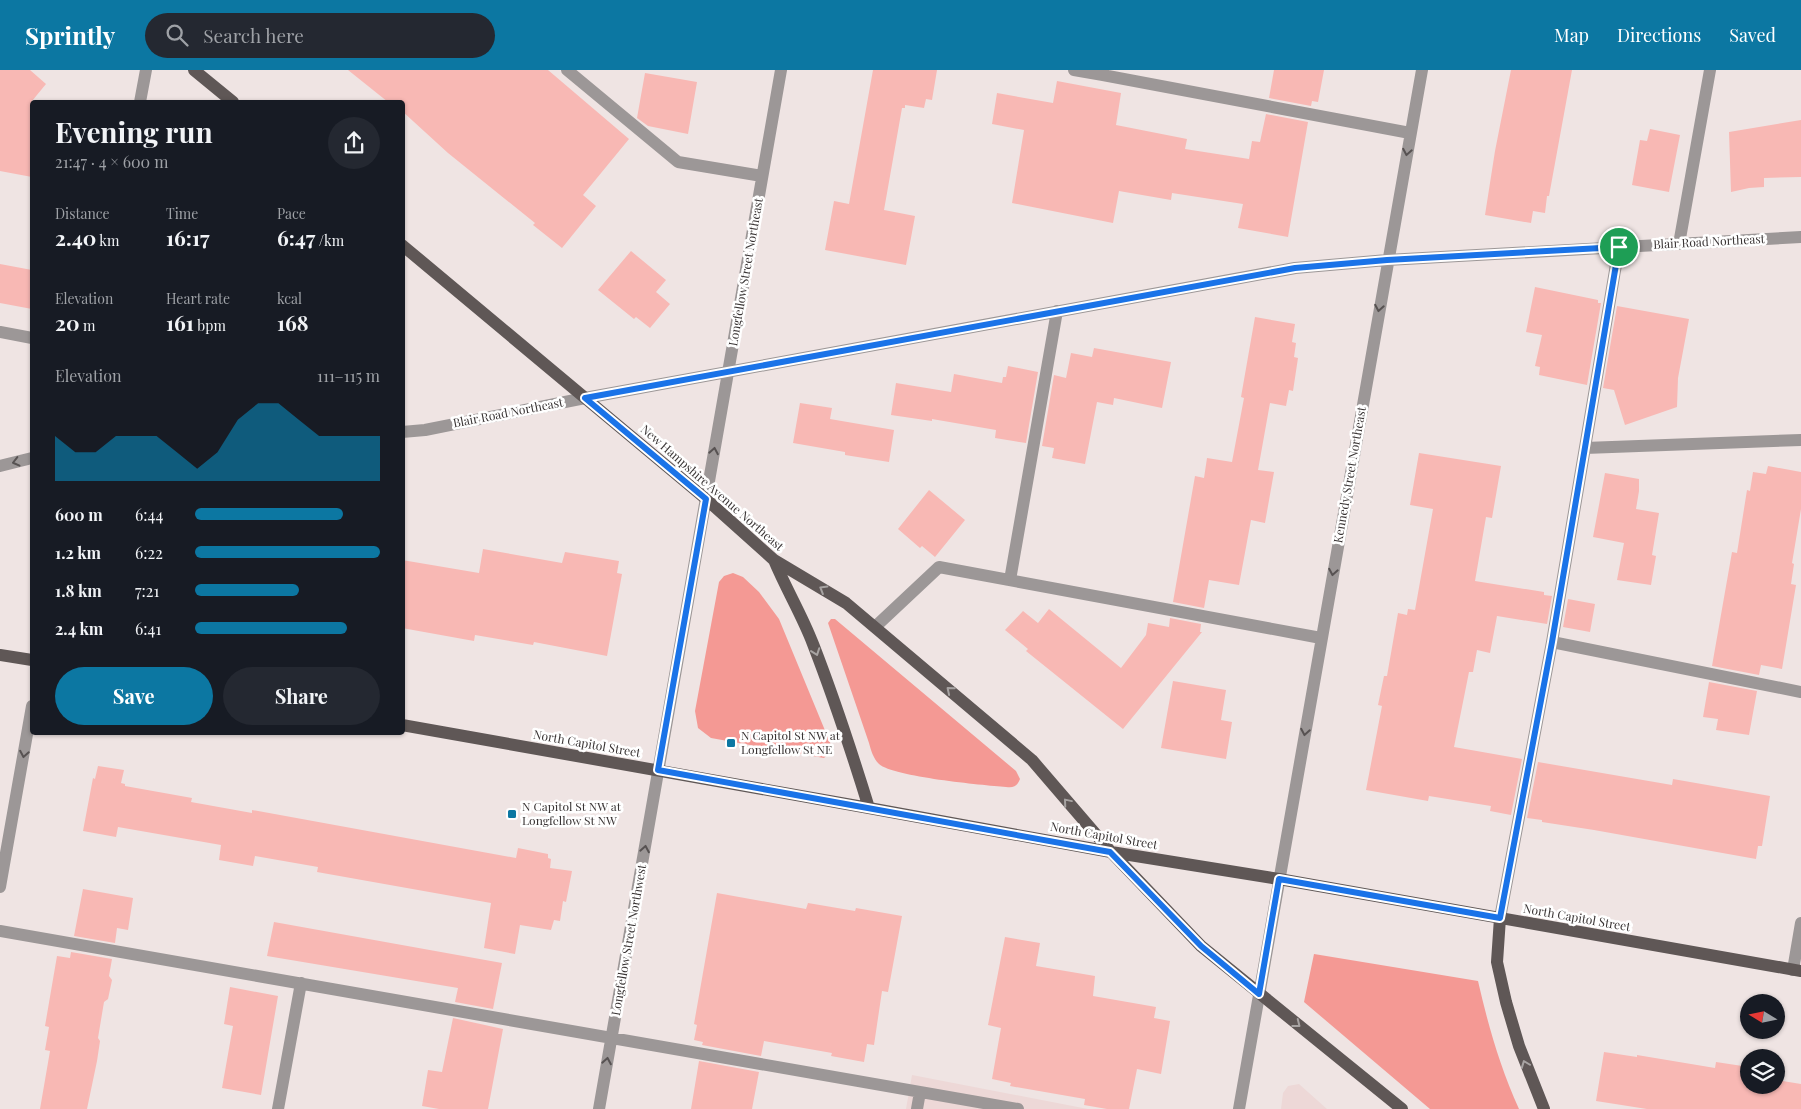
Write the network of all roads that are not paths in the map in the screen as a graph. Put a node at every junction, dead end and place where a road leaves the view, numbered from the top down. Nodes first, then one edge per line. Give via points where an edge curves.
1 (146, 70) edge
2 (194, 70) edge
3 (567, 70) edge
4 (781, 70) edge
5 (1074, 70) edge
6 (1422, 70) edge
7 (1710, 70) edge
8 (1103, 72) edge
9 (140, 100) edge
10 (230, 100) edge
11 (1410, 133) junction
12 (762, 176) junction
13 (1801, 237) edge
14 (1679, 244) junction
15 (1619, 247) junction
16 (405, 248) edge
17 (1387, 260) junction
18 (1057, 311) junction
19 (0, 332) edge
20 (30, 338) edge
21 (728, 372) junction
22 (585, 398) junction
23 (405, 432) edge
24 (1801, 440) edge
25 (1585, 448) junction
26 (30, 458) edge
27 (0, 466) edge
28 (706, 499) junction
29 (774, 560) junction
30 (1010, 580) junction
31 (875, 627) junction
32 (1321, 638) junction
33 (1552, 642) junction
34 (0, 655) edge
35 (30, 660) edge
36 (1801, 692) edge
37 (30, 717) edge
38 (405, 726) edge
39 (658, 770) junction
40 (869, 808) junction
41 (1110, 852) junction
42 (1279, 879) junction
43 (0, 887) edge
44 (1500, 918) junction
45 (1801, 923) edge
46 (0, 931) edge
47 (1797, 971) edge
48 (301, 983) junction
49 (1259, 994) junction
50 (612, 1037) junction
51 (920, 1092) junction
52 (278, 1109) edge
53 (599, 1109) edge
54 (917, 1109) edge
55 (1018, 1109) edge
56 (1239, 1109) edge
57 (1402, 1109) edge
58 (1544, 1109) edge

1 - 9 street
2 - 10 main road
3 - 12 street via 678,162
4 - 12 street, Longfellow Street Northeast
5 - 8 street
6 - 11 street, Kennedy Street Northeast
7 - 14 street
8 - 11 street
11 -> 17 street, Kennedy Street Northeast
12 - 21 street, Longfellow Street Northeast
13 - 14 street, Blair Road Northeast
14 - 15 street, Blair Road Northeast
15 - 17 street, Blair Road Northeast
15 - 25 street
16 - 22 main road, New Hampshire Avenue Northeast
17 - 18 street, Blair Road Northeast via 1295,268
17 -> 32 street, Kennedy Street Northeast
18 - 21 street, Blair Road Northeast
18 - 30 street
19 - 20 street
21 - 22 street, Blair Road Northeast
28 -> 21 street, Longfellow Street Northeast
22 - 23 street, Blair Road Northeast
22 - 28 main road, New Hampshire Avenue Northeast
24 - 25 street
25 - 33 street
26 -> 27 street
28 - 29 main road, New Hampshire Avenue Northeast
28 - 39 street, Longfellow Street Northeast
31 -> 29 main road, New Hampshire Avenue Northeast via 846,603
29 -> 40 main road via 813,644
30 - 31 street via 939,566
30 - 32 street
41 -> 31 main road, New Hampshire Avenue Northeast via 1032,760
32 -> 42 street, Kennedy Street Northeast
33 - 36 street
33 - 44 street
34 - 35 main road
37 -> 43 street
38 - 39 main road, North Capitol Street
39 - 40 main road, North Capitol Street
50 -> 39 street, Longfellow Street Northwest
40 - 41 main road, North Capitol Street
41 - 42 main road, North Capitol Street
41 - 49 main road, New Hampshire Avenue Northeast via 1201,946
42 - 44 main road, North Capitol Street
42 - 49 street, Kennedy Street Northeast
44 - 47 main road, North Capitol Street
58 -> 44 main road via 1506,1002 1497,962
45 - 47 street
46 - 48 street
48 - 50 street
48 - 52 street
49 - 56 street, Kennedy Street Northeast
49 -> 57 main road, New Hampshire Avenue Northeast
50 - 51 street
53 -> 50 street, Longfellow Street Northwest
51 - 54 street
51 - 55 street

